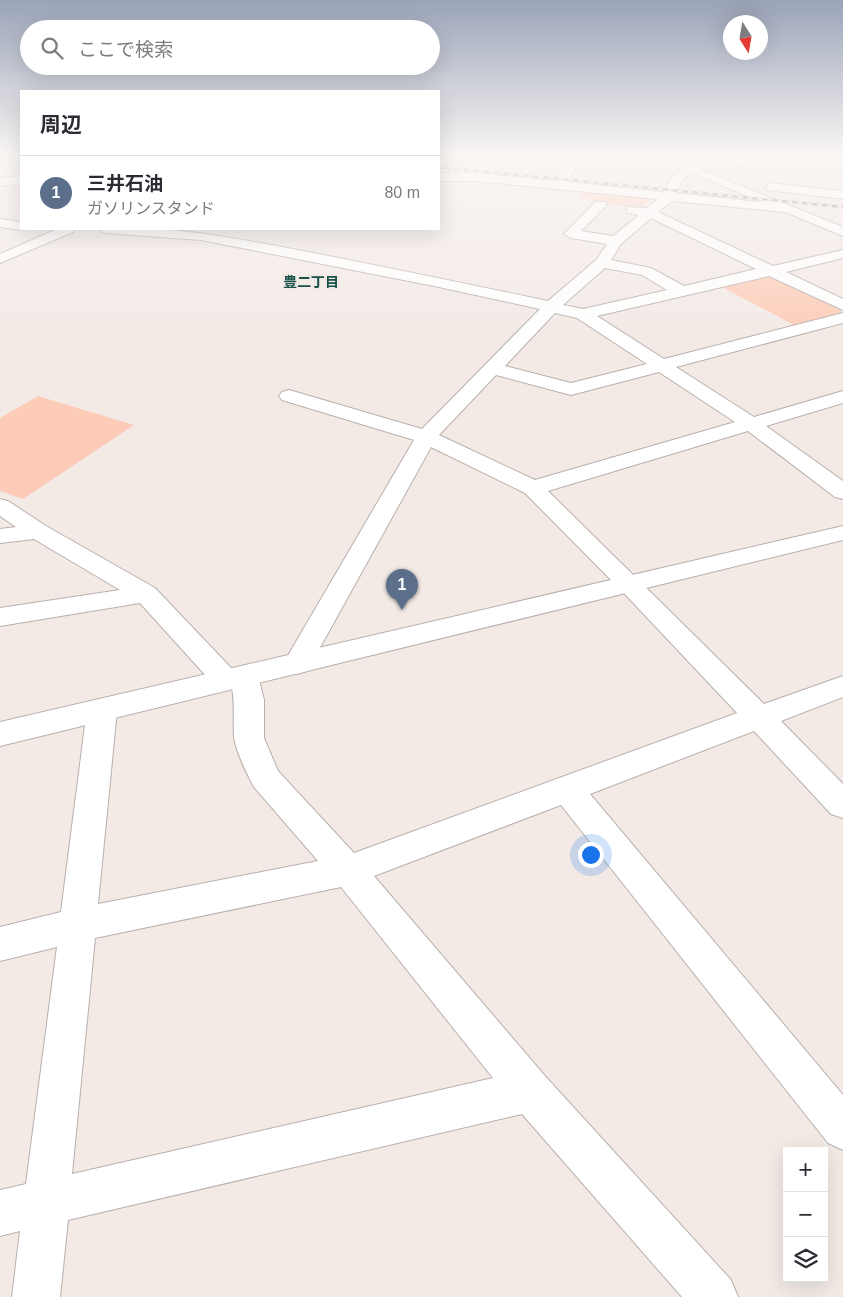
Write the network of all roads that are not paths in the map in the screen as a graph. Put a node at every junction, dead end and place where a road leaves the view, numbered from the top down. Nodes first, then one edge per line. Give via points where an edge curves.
1 (598, 215) edge
2 (645, 215) edge
3 (653, 215) edge
4 (800, 215) edge
5 (0, 223) edge
6 (20, 226) edge
7 (49, 230) edge
8 (139, 230) edge
9 (63, 231) edge
10 (843, 232) edge
11 (616, 241) junction
12 (843, 254) edge
13 (0, 259) edge
14 (602, 262) junction
15 (772, 270) junction
16 (681, 291) junction
17 (843, 305) edge
18 (552, 306) junction
19 (583, 314) junction
20 (843, 318) edge
21 (662, 365) junction
22 (492, 368) junction
23 (289, 396) dead end
24 (843, 397) edge
25 (751, 424) junction
26 (426, 437) junction
27 (533, 488) junction
28 (843, 492) edge
29 (0, 506) edge
30 (38, 531) junction
31 (843, 532) edge
32 (0, 536) edge
33 (630, 584) junction
34 (146, 594) junction
35 (0, 617) edge
36 (297, 664) junction
37 (235, 678) junction
38 (843, 686) edge
39 (102, 710) junction
40 (757, 718) junction
41 (0, 734) edge
42 (566, 788) junction
43 (843, 805) edge
44 (348, 870) junction
45 (78, 925) junction
46 (0, 944) edge
47 (530, 1091) junction
48 (843, 1128) edge
49 (47, 1202) junction
50 (0, 1213) edge
51 (36, 1297) edge
52 (714, 1297) edge

1 - 11 main road via 571,234
2 - 11 main road
3 - 15 main road
4 - 10 main road
5 - 6 main road
7 - 9 main road
8 - 18 main road via 202,236
9 - 13 main road
11 - 14 main road
12 - 15 main road
14 - 16 main road via 646,271
14 - 18 main road
15 - 16 main road
15 - 17 main road
16 - 19 main road
18 - 19 main road
18 - 22 main road
19 - 21 main road
20 - 21 main road
21 - 22 main road via 571,389
21 - 25 main road
22 - 26 main road
23 - 26 main road
24 - 25 main road
25 - 27 main road
25 - 28 main road
26 - 27 main road
26 - 36 main road
27 - 33 main road
29 - 30 main road
30 - 32 main road
30 - 34 main road
31 - 33 main road
33 - 36 main road
33 - 40 main road
34 - 35 main road
34 - 37 main road
36 - 37 main road
37 - 39 main road
37 - 44 main road via 249,700 249,738 265,778
38 - 40 main road
39 - 41 main road
39 - 45 main road
40 - 42 main road
40 - 43 main road
42 - 44 main road
42 - 48 main road
44 - 45 main road
44 - 47 main road
45 - 46 main road
45 - 49 main road
47 - 49 main road
47 - 52 main road
49 - 50 main road
49 - 51 main road

